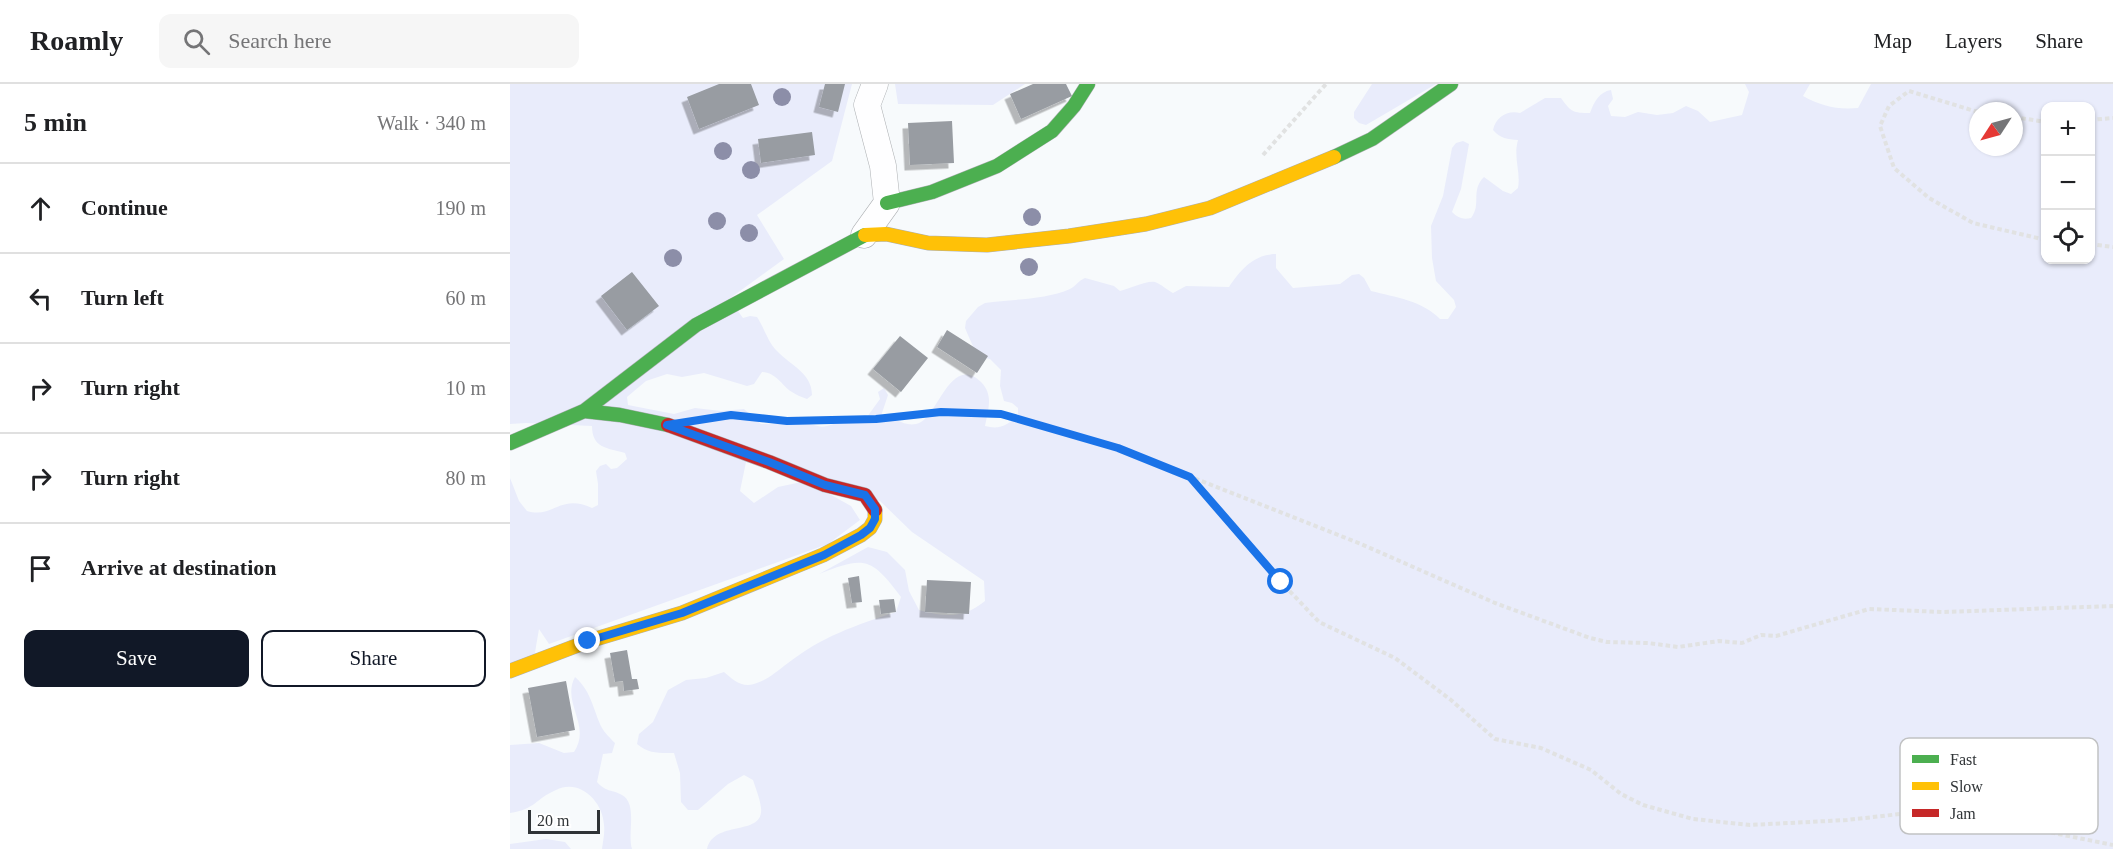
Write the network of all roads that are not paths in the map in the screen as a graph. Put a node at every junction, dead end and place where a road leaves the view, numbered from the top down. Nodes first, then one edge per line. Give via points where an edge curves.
1 (875, 84) edge
2 (1088, 84) edge
3 (1451, 84) edge
4 (886, 202) junction
5 (864, 235) junction
6 (584, 411) junction
7 (510, 443) edge
8 (510, 671) edge

1 - 4 street via 867,105 883,166
2 - 4 street via 1052,131 996,166 932,192
3 - 5 street via 1372,140 1210,208 1146,224 987,245
4 - 5 street
5 - 6 street via 696,325
6 - 7 street
6 - 8 street via 667,425 825,485 865,495 875,509 875,519 861,535 824,555 682,613 588,641

